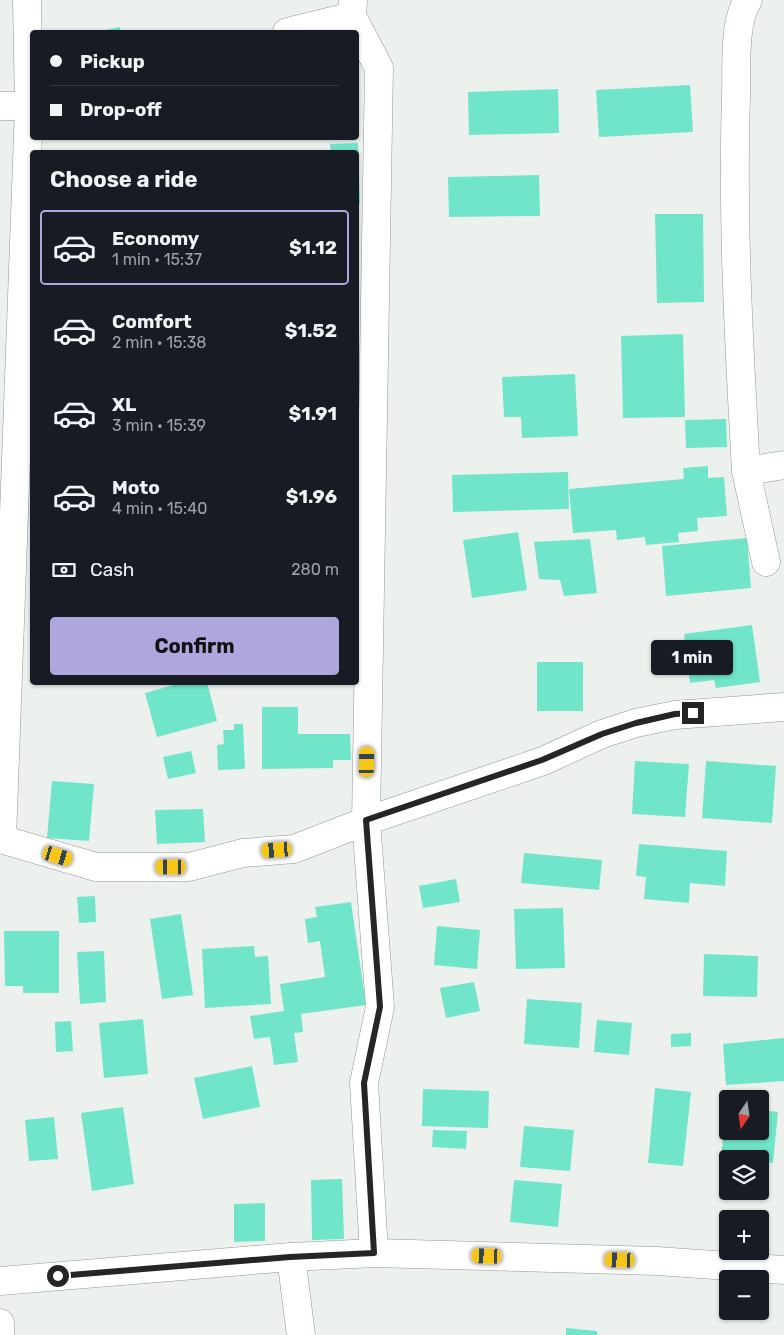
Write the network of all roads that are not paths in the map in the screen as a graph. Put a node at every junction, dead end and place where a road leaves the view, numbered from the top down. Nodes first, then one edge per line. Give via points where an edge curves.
1 (27, 0) edge
2 (748, 0) edge
3 (353, 8) edge
4 (292, 30) edge
5 (30, 80) edge
6 (0, 106) edge
7 (30, 107) edge
8 (30, 131) edge
9 (784, 465) edge
10 (746, 471) junction
11 (766, 562) dead end
12 (784, 707) edge
13 (366, 820) junction
14 (1, 839) edge
15 (374, 1253) junction
16 (290, 1257) junction
17 (784, 1270) edge
18 (0, 1281) edge
19 (0, 1323) edge
20 (0, 1335) edge
21 (301, 1335) edge

1 - 5 street
2 - 10 street via 738,33 734,175 737,314
3 - 4 street
3 - 13 street via 379,68
6 - 7 street
8 - 14 street
9 - 10 street
10 - 11 street
12 - 13 street via 675,714 636,723 542,760
13 - 14 street via 294,849 243,853 189,867 96,867
13 - 15 street via 380,1007 364,1083
15 - 16 street
15 - 17 street via 658,1261
16 - 18 street
16 - 21 street
19 - 20 street

